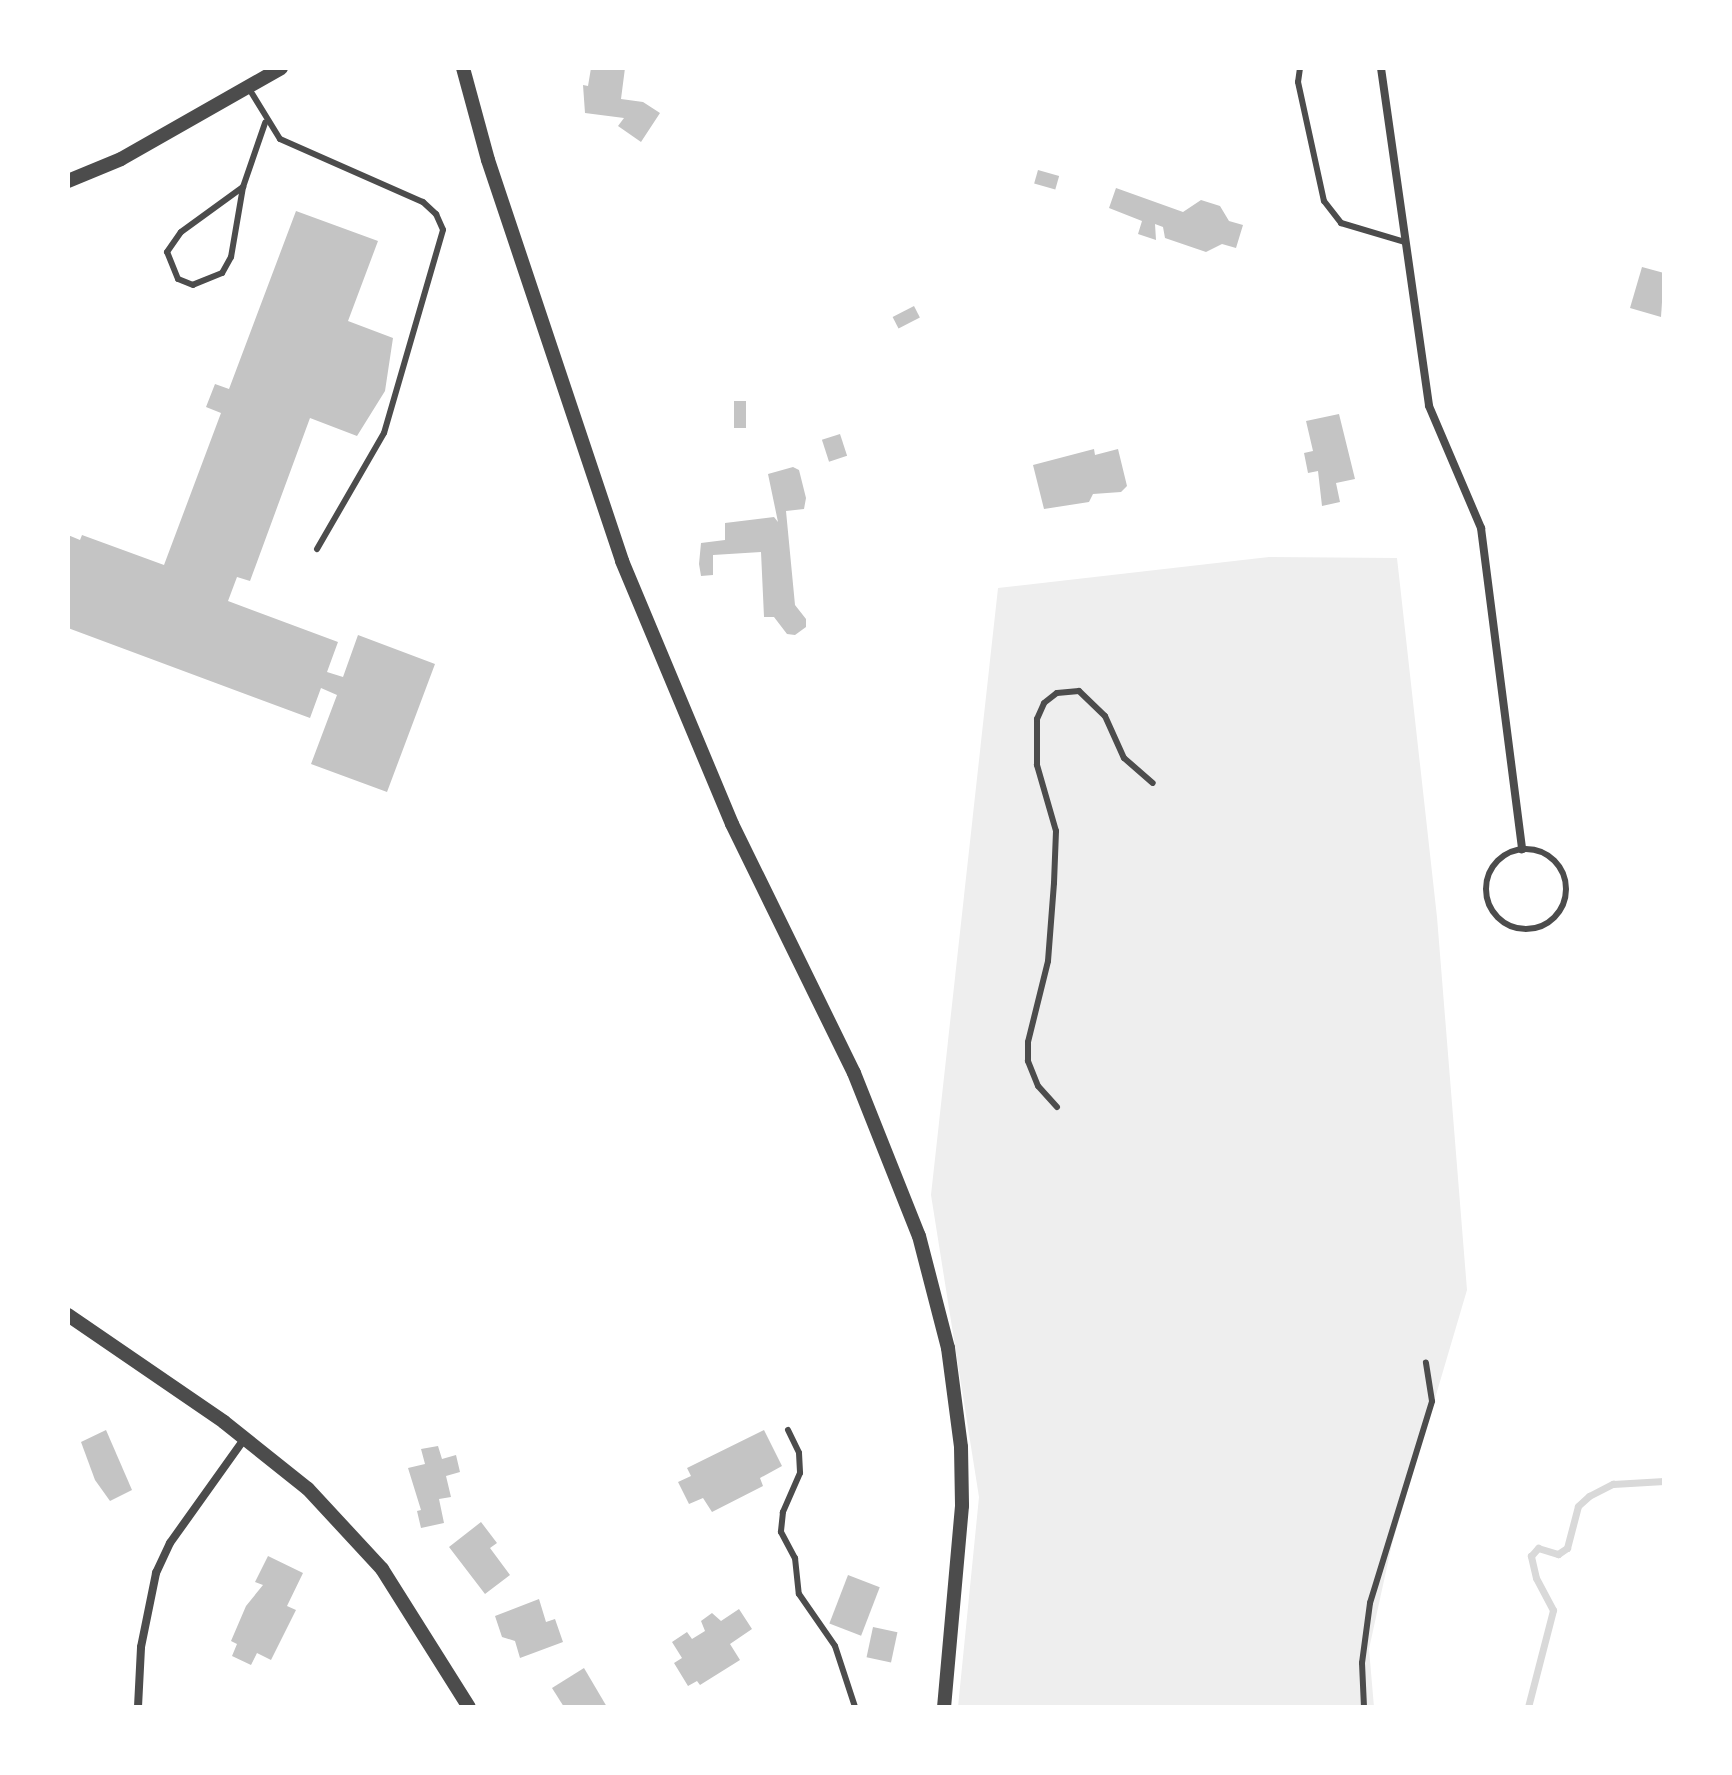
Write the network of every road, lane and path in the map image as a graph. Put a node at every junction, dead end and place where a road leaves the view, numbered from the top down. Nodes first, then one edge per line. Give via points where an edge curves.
1 (281, 68) edge
2 (463, 68) edge
3 (1300, 68) edge
4 (1381, 68) edge
5 (247, 84) junction
6 (265, 123) junction
7 (68, 181) edge
8 (243, 187) junction
9 (1405, 242) junction
10 (317, 549) dead end
11 (1153, 783) dead end
12 (1522, 849) junction
13 (1057, 1107) dead end
14 (68, 1315) edge
15 (1426, 1362) dead end
16 (788, 1430) dead end
17 (245, 1438) junction
18 (138, 1707) edge
19 (469, 1707) edge
20 (855, 1707) edge
21 (944, 1707) edge
22 (1364, 1707) edge

1 - 5 street
2 - 21 street via 488,160 615,541 732,824 859,1086 922,1249 948,1348 961,1447 962,1506
3 - 9 lane via 1298,82 1324,201 1341,223
4 - 9 street
5 - 6 lane
5 - 7 street via 121,159
6 - 8 lane
6 - 10 lane via 280,139 423,202 443,230 384,433
8 - 8 lane via 174,242 167,252 178,279 193,285 222,273 231,257
9 - 12 street via 1429,406 1481,528
11 - 13 lane via 1124,758 1105,716 1079,691 1057,693 1044,703 1037,719 1037,765 1056,831 1054,883 1048,961 1028,1061 1038,1086
12 - 12 lane via 1509,852 1490,871 1487,898 1501,921 1526,929 1551,921 1567,887 1558,863
14 - 17 street
15 - 22 lane via 1432,1401 1370,1603 1362,1663
16 - 20 lane via 799,1453 800,1473 783,1512 781,1532 795,1558 799,1594 835,1646
17 - 18 street via 170,1543 156,1573 141,1647
17 - 19 street via 308,1489 373,1558

